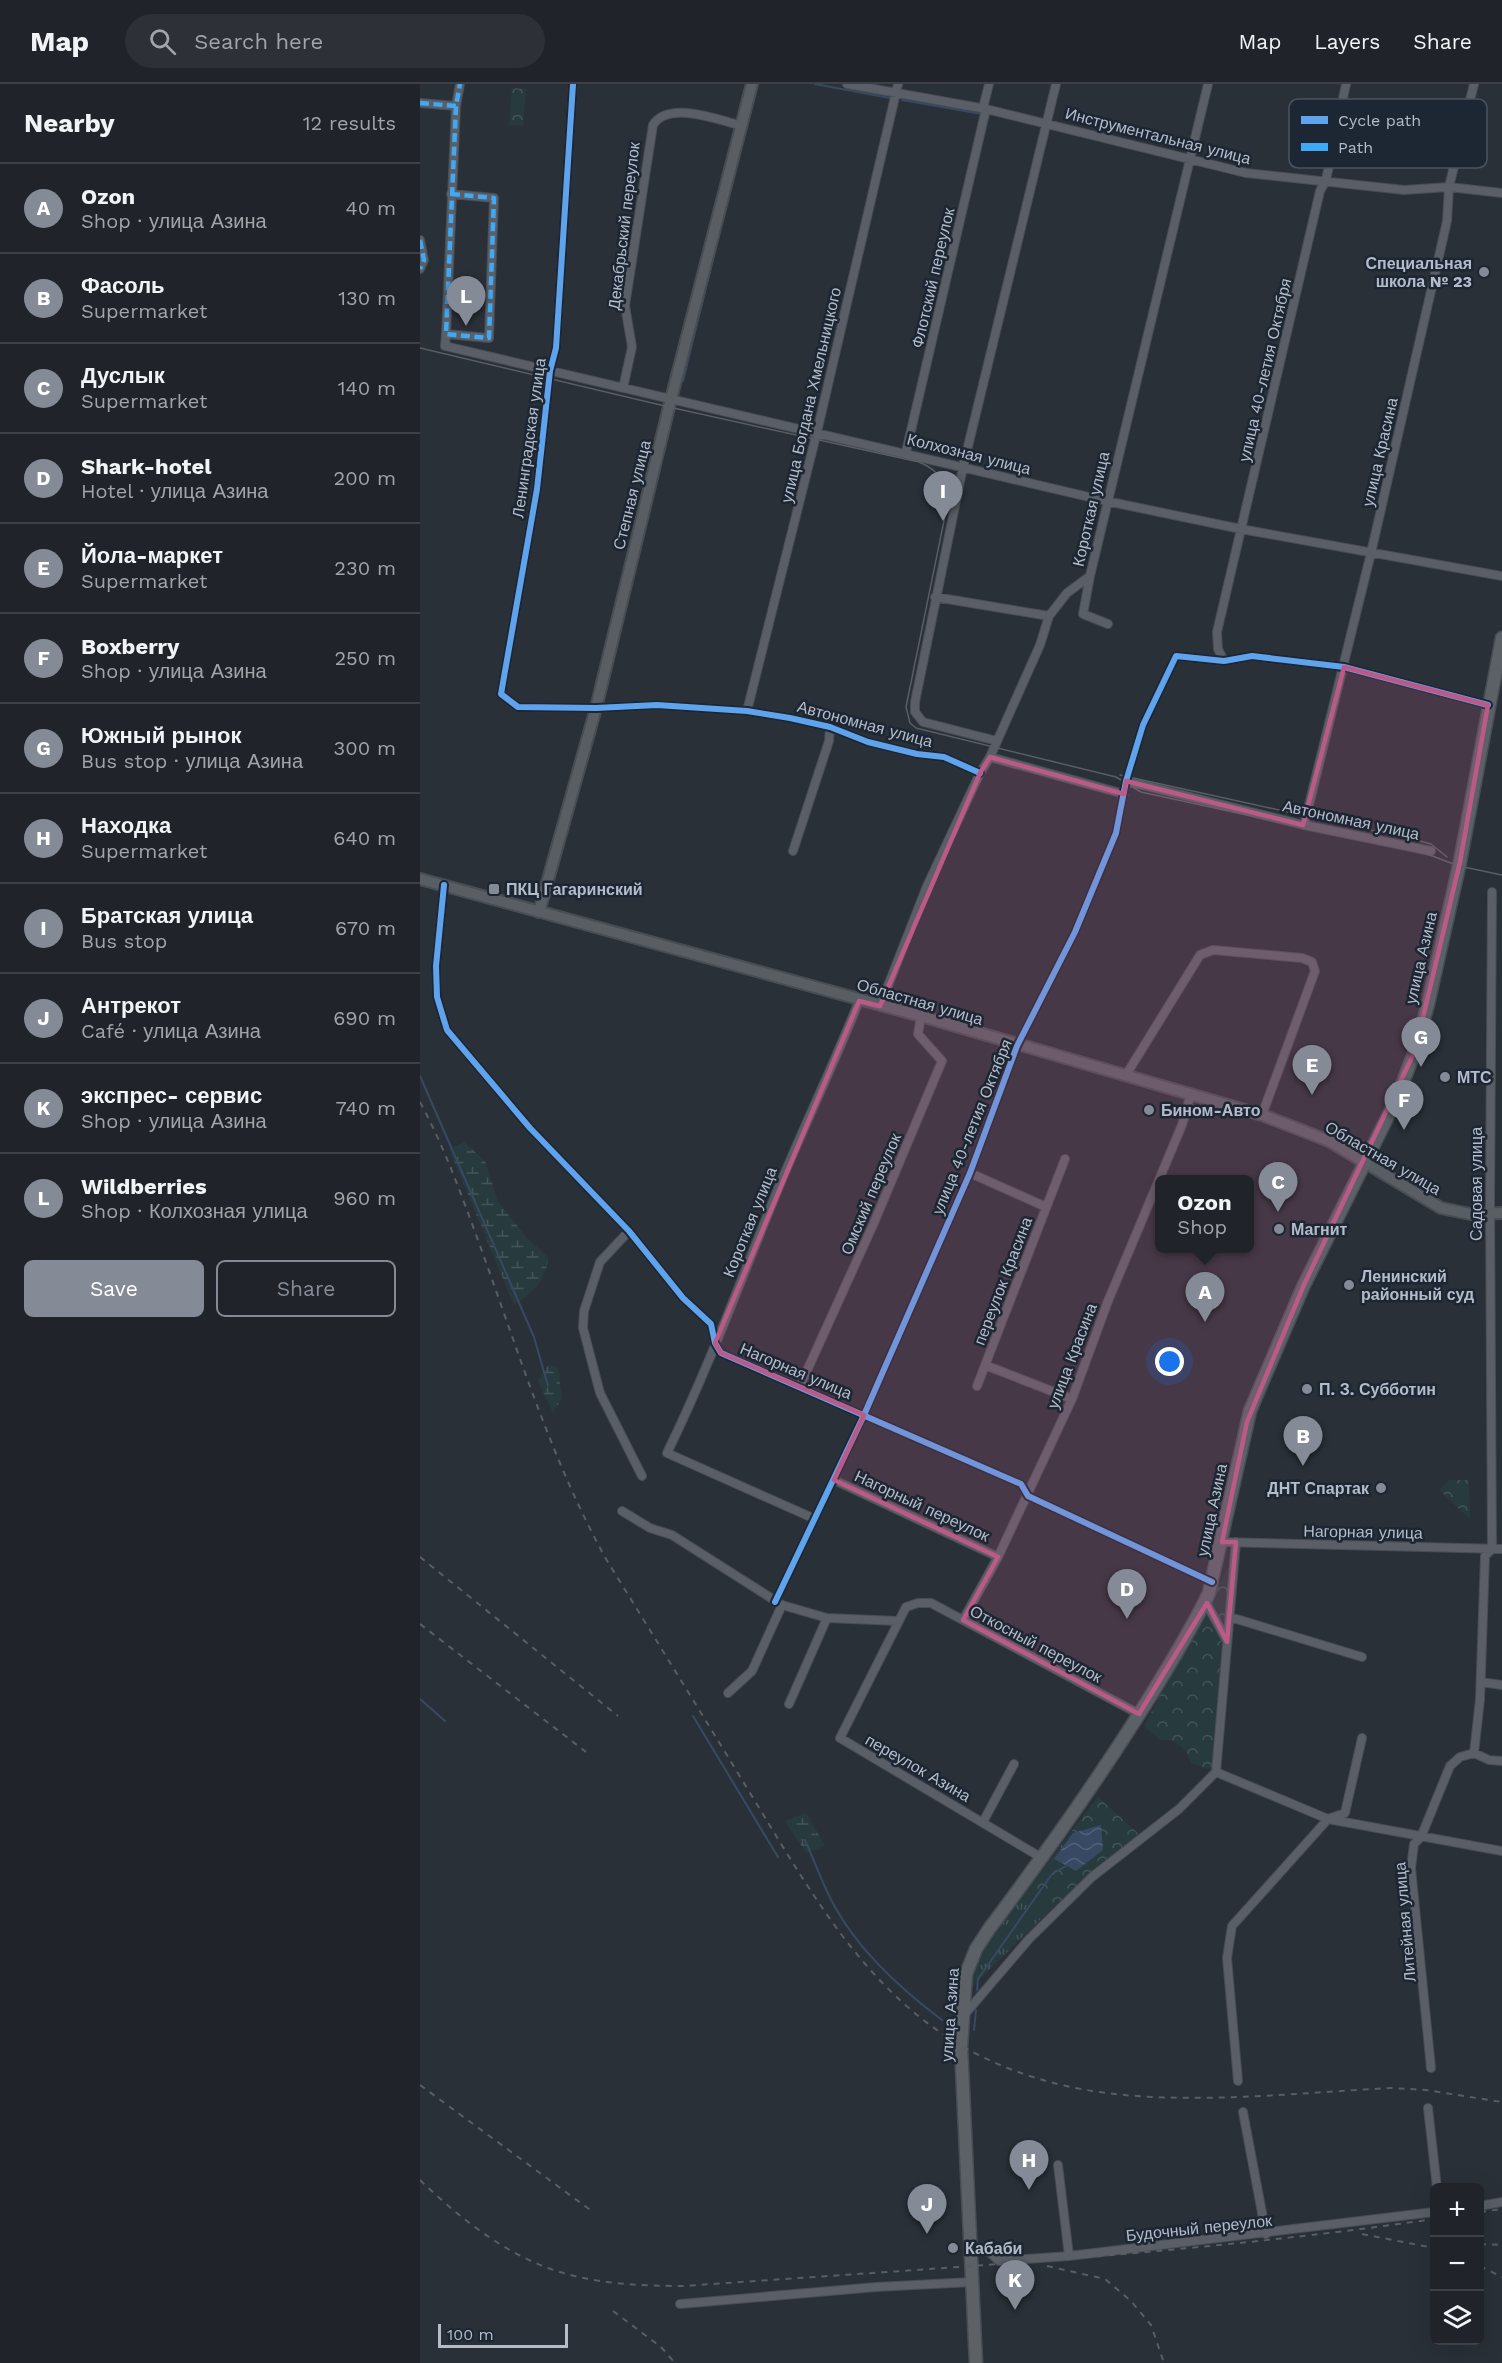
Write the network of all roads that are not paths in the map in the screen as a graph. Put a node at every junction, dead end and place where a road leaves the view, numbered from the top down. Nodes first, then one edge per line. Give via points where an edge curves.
1 (460, 84) edge
2 (573, 84) edge
3 (752, 84) edge
4 (847, 84) edge
5 (898, 84) edge
6 (989, 84) edge
7 (1056, 84) edge
8 (1208, 84) edge
9 (1346, 84) edge
10 (1474, 84) edge
11 (895, 93) junction
12 (1343, 99) edge
13 (1470, 99) edge
14 (420, 103) edge
15 (456, 106) junction
16 (985, 109) junction
17 (1046, 123) junction
18 (742, 126) junction
19 (1190, 160) junction
20 (1328, 168) edge
21 (1454, 168) edge
22 (1326, 180) junction
23 (1449, 187) junction
24 (1502, 192) edge
25 (451, 194) junction
26 (420, 240) edge
27 (420, 270) edge
28 (446, 334) junction
29 (550, 371) junction
30 (623, 388) junction
31 (671, 400) junction
32 (817, 432) junction
33 (906, 452) junction
34 (963, 468) junction
35 (1106, 501) junction
36 (1241, 529) junction
37 (1371, 553) junction
38 (1090, 576) junction
39 (1502, 576) edge
40 (935, 597) junction
41 (1049, 616) junction
42 (1108, 624) dead end
43 (1502, 638) edge
44 (1224, 662) junction
45 (1344, 666) junction
46 (1488, 705) junction
47 (596, 708) junction
48 (747, 711) junction
49 (830, 727) junction
50 (997, 741) junction
51 (990, 758) junction
52 (980, 773) junction
53 (1126, 781) junction
54 (1124, 794) junction
55 (1304, 825) junction
56 (1431, 850) dead end
57 (794, 851) dead end
58 (420, 879) edge
59 (444, 885) junction
60 (1492, 892) dead end
61 (538, 912) junction
62 (859, 1001) junction
63 (880, 1006) junction
64 (921, 1016) junction
65 (1017, 1046) junction
66 (1126, 1075) junction
67 (1191, 1094) junction
68 (1262, 1116) junction
69 (1065, 1159) dead end
70 (1363, 1163) junction
71 (970, 1173) junction
72 (1161, 1175) edge
73 (1155, 1189) edge
74 (1046, 1207) junction
75 (1490, 1213) junction
76 (1502, 1213) edge
77 (629, 1231) junction
78 (715, 1343) junction
79 (985, 1365) junction
80 (800, 1386) junction
81 (977, 1386) dead end
82 (1072, 1399) junction
83 (864, 1415) junction
84 (642, 1476) dead end
85 (834, 1480) junction
86 (1028, 1496) junction
87 (622, 1510) dead end
88 (815, 1519) junction
89 (1222, 1542) junction
90 (1236, 1542) junction
91 (1492, 1549) junction
92 (1502, 1549) edge
93 (998, 1557) junction
94 (1212, 1582) junction
95 (1205, 1601) junction
96 (779, 1604) junction
97 (1230, 1617) junction
98 (827, 1618) junction
99 (963, 1620) junction
100 (898, 1621) junction
101 (1227, 1642) junction
102 (1362, 1657) dead end
103 (1480, 1682) junction
104 (1502, 1685) edge
105 (728, 1693) dead end
106 (789, 1704) dead end
107 (1139, 1714) junction
108 (1362, 1738) dead end
109 (1474, 1753) junction
110 (1502, 1761) edge
111 (1014, 1764) dead end
112 (1216, 1772) junction
113 (1328, 1819) junction
114 (983, 1822) junction
115 (1421, 1837) junction
116 (1502, 1851) edge
117 (1042, 1858) junction
118 (963, 2015) junction
119 (1431, 2068) dead end
120 (1238, 2081) dead end
121 (1428, 2108) dead end
122 (1243, 2112) dead end
123 (1058, 2165) dead end
124 (1437, 2183) edge
125 (1502, 2202) edge
126 (1484, 2205) edge
127 (1430, 2213) edge
128 (1266, 2234) junction
129 (970, 2252) junction
130 (1069, 2256) junction
131 (972, 2282) junction
132 (680, 2304) dead end
133 (976, 2363) edge

1 - 15 street
2 - 29 street, Ленинградская улица via 556,348
3 - 18 main road, Степная улица
4 - 11 street, Инструментальная улица
5 - 11 street, улица Богдана Хмельницкого
6 - 16 street, Флотский переулок
7 - 17 street
8 - 19 street, Короткая улица
9 - 12 street, улица 40-летия Октября
10 - 13 street, улица Красина
11 - 16 street, Инструментальная улица
11 - 32 street, улица Богдана Хмельницкого
14 - 15 street
15 - 25 street
16 - 17 street, Инструментальная улица
16 - 33 street, Флотский переулок
17 - 19 street, Инструментальная улица
17 - 34 street
18 - 30 street, Декабрьский переулок via 686,112 671,113 653,125 625,306 632,347
18 - 31 main road, Степная улица
19 - 22 street, Инструментальная улица via 1246,173
19 - 35 street, Короткая улица
20 - 22 street, улица 40-летия Октября
21 - 23 street, улица Красина
22 - 23 street, Инструментальная улица via 1404,190
22 - 36 street, улица 40-летия Октября via 1320,191
23 - 24 street, Инструментальная улица
23 - 37 street, улица Красина via 1447,221
25 - 28 street
25 - 28 street via 494,198 489,338
26 - 27 street via 424,260
28 - 29 street, Колхозная улица via 445,346
29 - 30 street, Колхозная улица
29 - 47 street, Ленинградская улица via 537,489 501,694 519,707
30 - 31 street, Колхозная улица
31 - 32 street, Колхозная улица
31 - 47 main road, Степная улица
32 - 33 street, Колхозная улица
32 - 48 street, улица Богдана Хмельницкого
33 - 34 street, Колхозная улица
34 - 35 street, Колхозная улица
34 - 40 street
35 - 36 street, Колхозная улица
35 - 38 street, Короткая улица
36 - 37 street, Колхозная улица
36 - 44 street, улица 40-летия Октября via 1217,632
37 - 39 street, Колхозная улица
37 - 45 street, улица Красина
38 - 41 street, Короткая улица via 1067,593
38 - 42 street via 1083,614
40 - 41 street
40 - 50 street, Автономная улица via 915,712 923,722
41 - 50 street, Короткая улица
43 - 46 main road, улица Азина
44 - 45 street via 1252,656
44 - 53 street, улица 40-летия Октября via 1176,656 1143,725
45 - 46 street
45 - 55 street, улица Красина
46 - 70 main road, улица Азина via 1460,862 1428,1004 1396,1100
47 - 48 street, Автономная улица via 657,705
47 - 61 main road, Степная улица
48 - 49 street, Автономная улица
49 - 52 street, Автономная улица via 868,742 944,757
49 - 57 street via 830,741
50 - 51 street, Короткая улица
51 - 52 street, Короткая улица
51 - 54 street
52 - 63 street, Короткая улица via 927,886
53 - 54 street, улица 40-летия Октября
53 - 55 street, Автономная улица
54 - 65 street, улица 40-летия Октября via 1116,833 1076,932
55 - 56 street, Автономная улица
58 - 59 main road, Областная улица
59 - 61 main road, Областная улица
59 - 77 street, Нагорная улица via 436,966 437,997 447,1030 530,1128
60 - 75 street, Садовая улица
61 - 62 main road, Областная улица
62 - 63 main road, Областная улица
62 - 78 street, Короткая улица
63 - 64 main road, Областная улица
64 - 65 main road, Областная улица
64 - 80 street, Омский переулок via 918,1034 942,1061
65 - 66 main road, Областная улица
65 - 71 street, улица 40-летия Октября
66 - 67 main road, Областная улица
66 - 68 street via 1200,955 1213,951 1302,958 1312,962 1315,971
67 - 68 main road, Областная улица
67 - 72 street, улица Красина
68 - 70 main road, Областная улица via 1329,1141
69 - 74 street, переулок Красина
70 - 75 main road, Областная улица via 1441,1208 1470,1214
70 - 89 main road, улица Азина via 1250,1411
71 - 74 street, переулок Красина
71 - 83 street, улица 40-летия Октября
73 - 82 street, улица Красина
74 - 79 street, переулок Красина
75 - 76 main road, Областная улица
75 - 91 street, Садовая улица
77 - 78 street, Нагорная улица via 684,1298 711,1324
77 - 84 street via 600,1262 584,1311 583,1328 600,1393
78 - 80 street, Нагорная улица via 721,1353
78 - 88 street, Короткая улица via 667,1453
79 - 81 street, переулок Красина
79 - 82 street, переулок Красина
80 - 83 street, Нагорная улица
82 - 86 street, улица Красина
83 - 85 street, улица 40-летия Октября
83 - 86 street, Нагорная улица via 1021,1484
85 - 88 street, улица 40-летия Октября
85 - 93 street, Нагорный переулок
86 - 93 street, улица Красина
86 - 94 street, Нагорная улица
87 - 96 street via 650,1528 672,1535
88 - 96 street, улица 40-летия Октября
89 - 90 street, Нагорная улица
89 - 94 main road, улица Азина
90 - 91 street, Нагорная улица
90 - 97 street
91 - 92 street, Нагорная улица
91 - 103 street via 1485,1556
93 - 99 street, улица Красина
94 - 95 main road, улица Азина
95 - 101 street
95 - 107 main road, улица Азина
96 - 98 street
96 - 105 street, улица 40-летия Октября via 752,1671
97 - 101 street
97 - 102 street
98 - 100 street
98 - 106 street
99 - 100 street, Откосный переулок via 931,1603 918,1603 906,1607
99 - 107 street, Откосный переулок
100 - 114 street, переулок Азина via 840,1738
101 - 112 street
103 - 104 street
103 - 109 street
107 - 117 main road, улица Азина
108 - 113 street via 1345,1813
109 - 110 street
109 - 115 street, Литейная улица via 1460,1757 1450,1766
111 - 114 street, переулок Азина
112 - 113 street
112 - 118 street via 1179,1809 1092,1877 1029,1939
113 - 115 street
113 - 120 street via 1232,1926 1227,1958
114 - 117 street, переулок Азина
115 - 116 street
115 - 119 street, Литейная улица via 1414,1844 1411,1868
117 - 118 main road, улица Азина via 976,1949 966,1974
118 - 129 main road, улица Азина
121 - 124 street
122 - 128 street
123 - 130 street
125 - 126 street
127 - 128 street, Будочный переулок
128 - 130 street, Будочный переулок
129 - 130 street, Будочный переулок via 987,2250 999,2261
129 - 131 main road, улица Азина
131 - 132 street
131 - 133 main road, улица Азина

